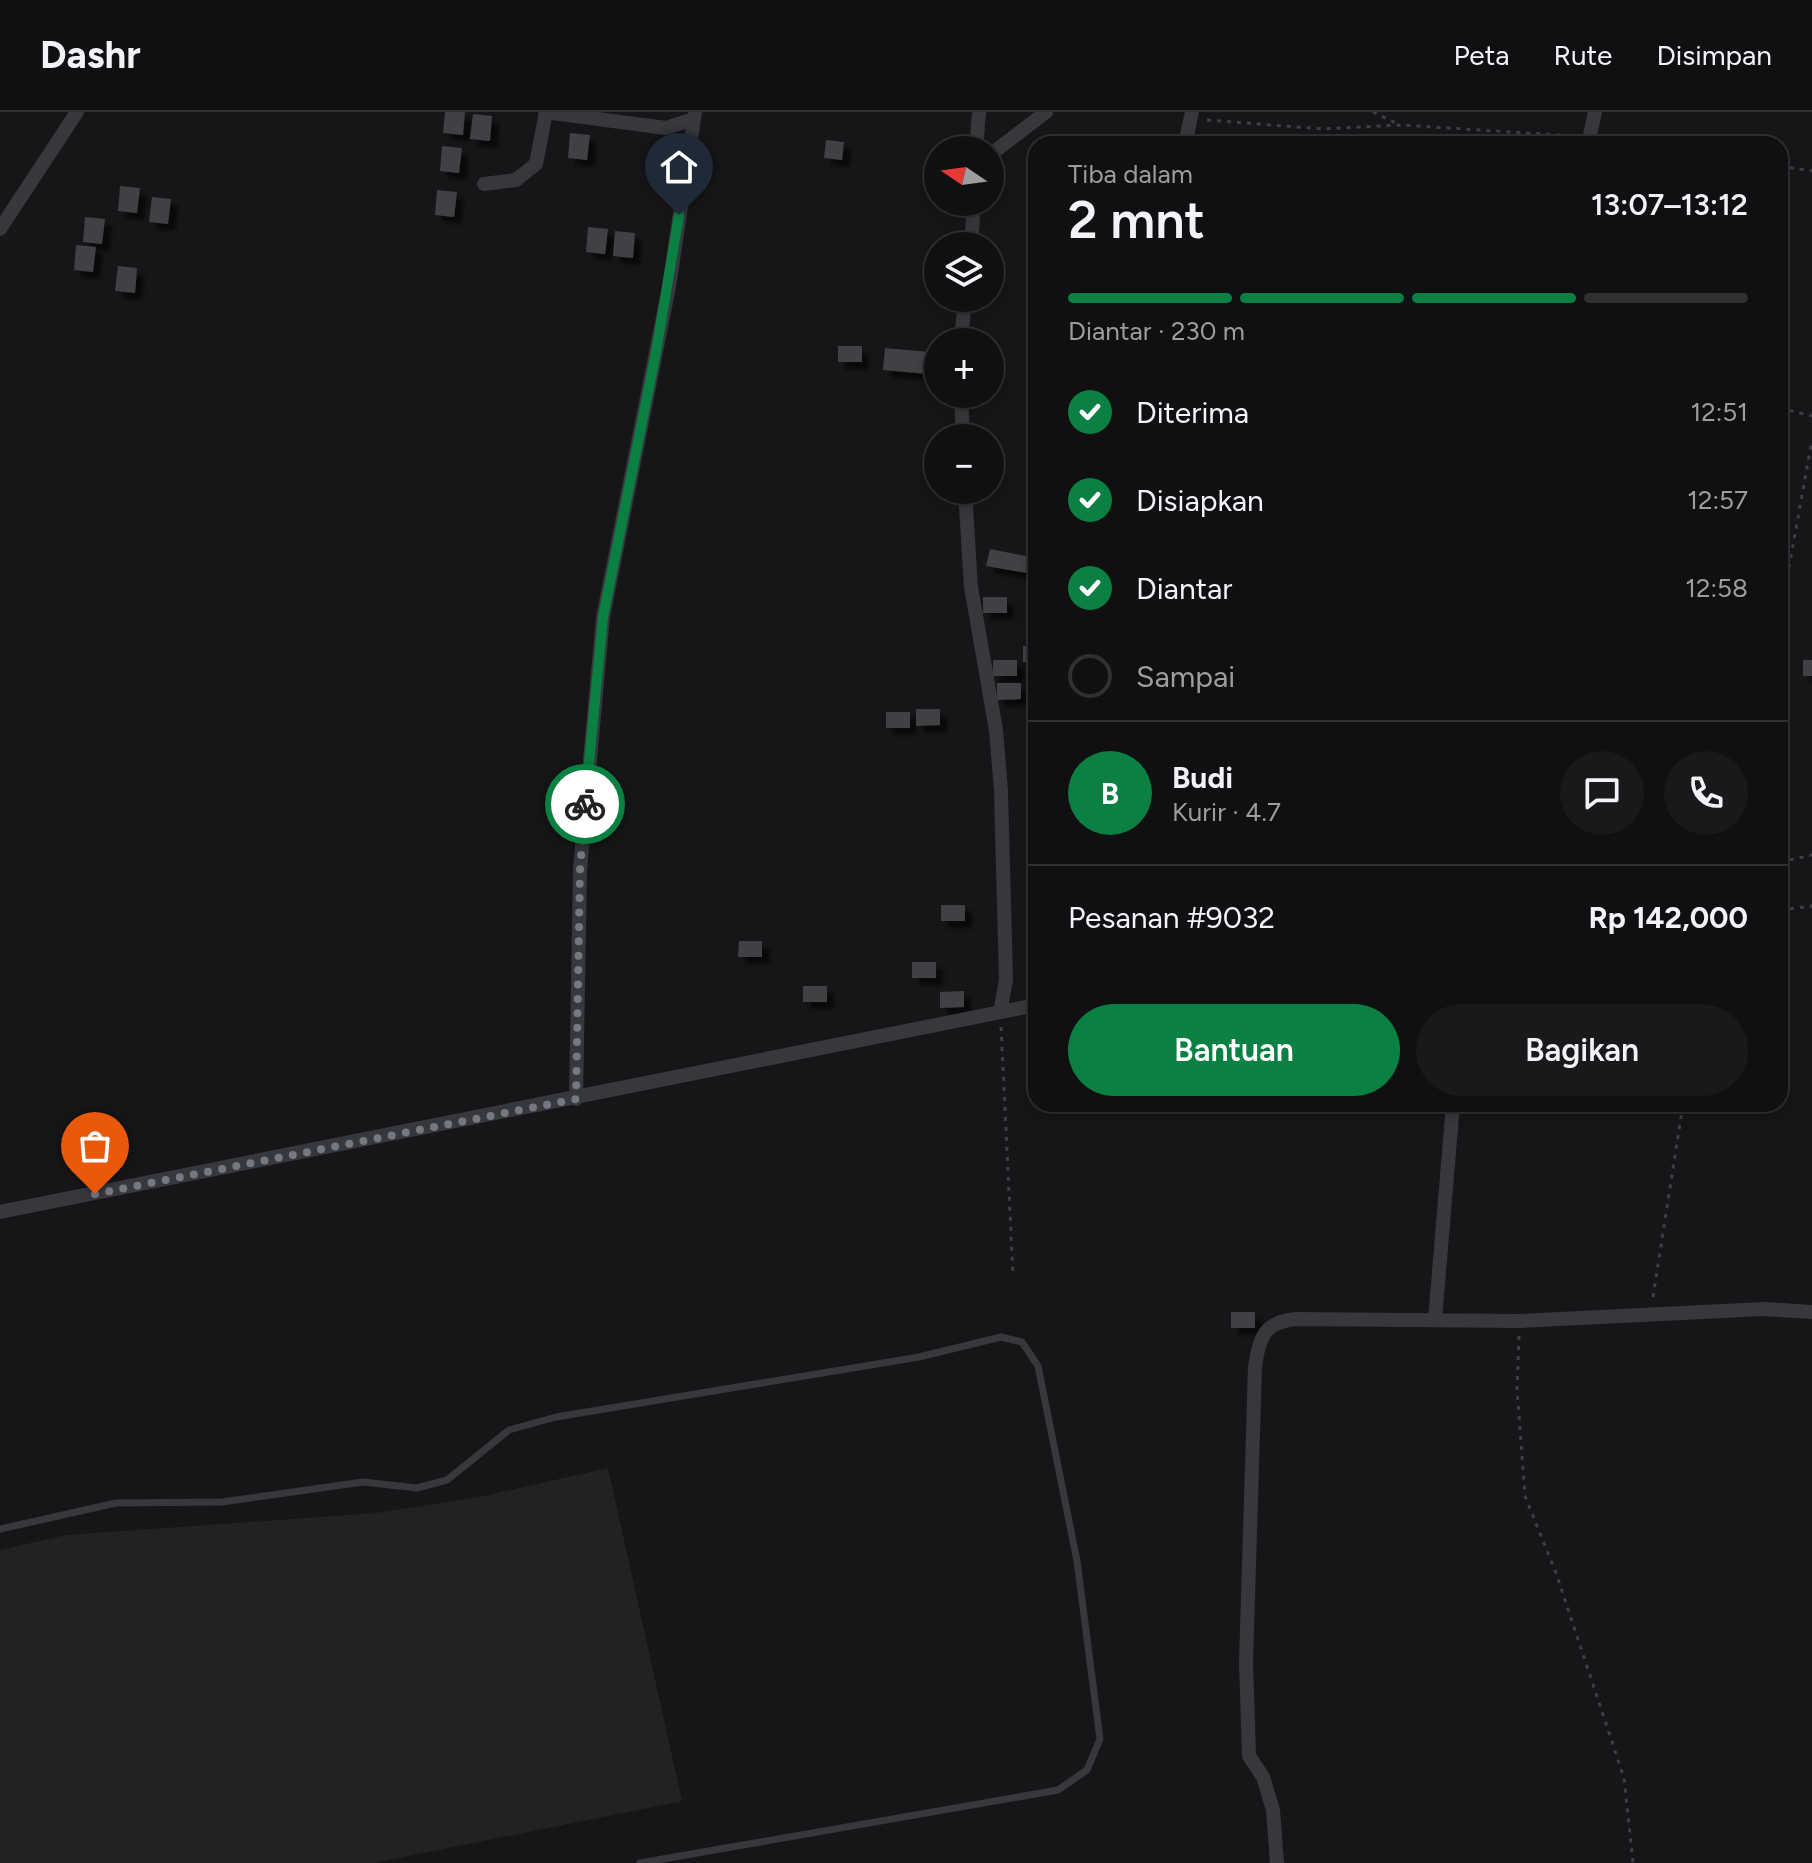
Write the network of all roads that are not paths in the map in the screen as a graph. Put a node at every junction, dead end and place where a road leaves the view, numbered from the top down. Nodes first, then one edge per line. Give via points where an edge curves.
1 (77, 112) edge
2 (546, 112) edge
3 (979, 112) edge
4 (1046, 112) edge
5 (1595, 112) edge
6 (694, 115) edge
7 (1192, 115) edge
8 (977, 136) edge
9 (1187, 136) edge
10 (1590, 136) edge
11 (1004, 144) edge
12 (484, 184) dead end
13 (0, 229) edge
14 (966, 504) edge
15 (1028, 1007) edge
16 (1000, 1012) junction
17 (576, 1099) junction
18 (1452, 1112) edge
19 (0, 1212) edge
20 (1812, 1312) edge
21 (1435, 1320) junction
22 (0, 1529) edge
23 (640, 1863) edge
24 (1277, 1863) edge

1 - 13 street
2 - 6 street via 666,128
2 - 12 street via 536,164 516,180
3 - 8 street
4 - 11 street
5 - 10 street
6 - 17 street via 669,287 603,617 580,870
7 - 9 street
14 - 16 street via 971,587 1001,791 1006,980
15 - 16 street
16 - 17 street
17 - 19 street
18 - 21 street
20 - 21 street via 1764,1309 1650,1317
21 - 24 street via 1280,1321 1259,1341 1246,1663 1249,1756 1263,1777 1273,1810
22 - 23 lane via 116,1503 222,1502 363,1482 417,1488 447,1480 509,1430 556,1417 919,1357 1001,1337 1022,1342 1038,1366 1077,1561 1100,1739 1087,1770 1058,1790

